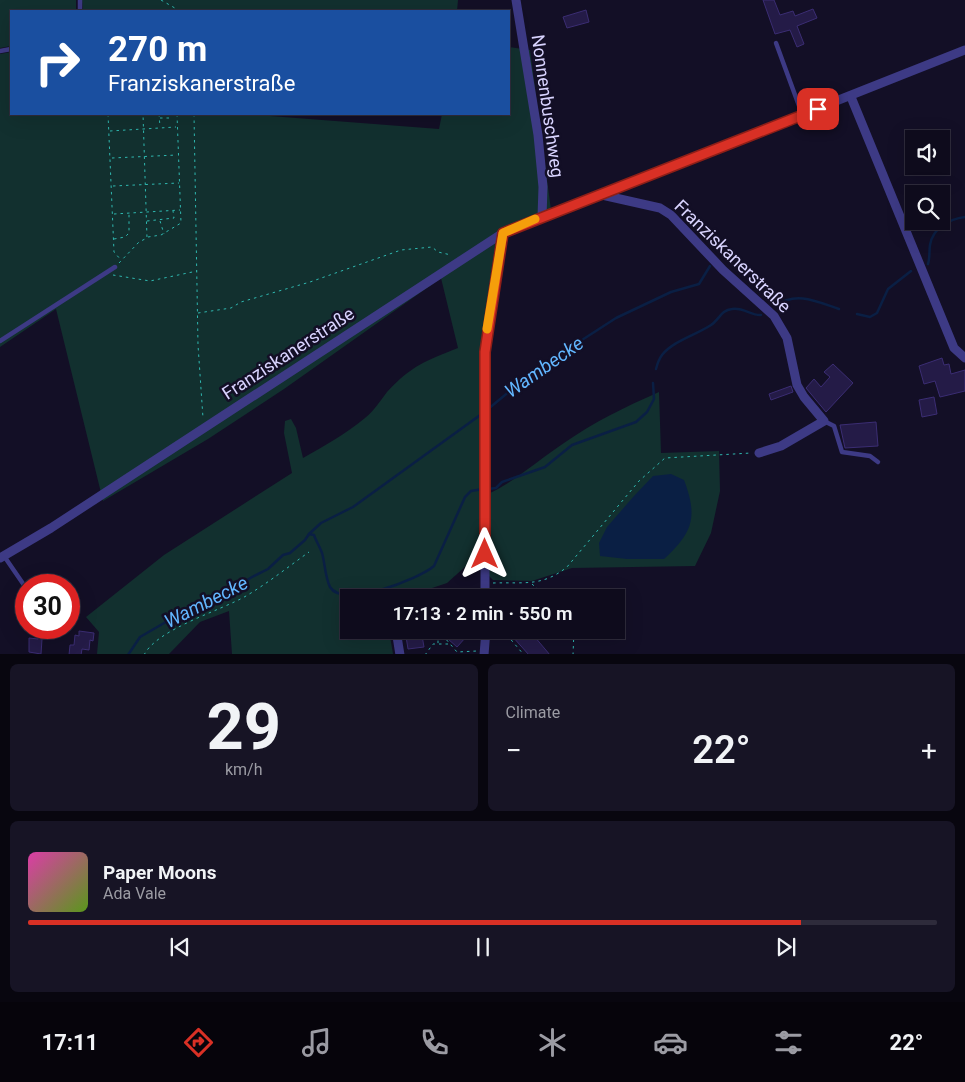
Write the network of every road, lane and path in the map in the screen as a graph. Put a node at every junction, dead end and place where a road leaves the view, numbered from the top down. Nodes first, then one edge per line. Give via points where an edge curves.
1 (161, 0) edge
2 (516, 0) edge
3 (178, 10) edge
4 (776, 43) dead end
5 (965, 50) edge
6 (851, 96) junction
7 (108, 115) edge
8 (143, 115) edge
9 (159, 115) edge
10 (177, 115) edge
11 (194, 115) edge
12 (802, 116) junction
13 (160, 118) junction
14 (170, 118) dead end
15 (177, 127) junction
16 (160, 128) junction
17 (143, 129) junction
18 (109, 131) junction
19 (178, 154) junction
20 (144, 156) junction
21 (111, 158) junction
22 (179, 183) junction
23 (146, 184) junction
24 (112, 186) junction
25 (602, 194) junction
26 (173, 210) junction
27 (180, 210) junction
28 (146, 212) junction
29 (129, 213) junction
30 (113, 214) junction
31 (542, 217) junction
32 (160, 220) junction
33 (147, 221) junction
34 (503, 233) junction
35 (164, 234) junction
36 (147, 238) junction
37 (114, 239) junction
38 (464, 259) junction
39 (121, 260) junction
40 (115, 267) joint
41 (198, 270) junction
42 (105, 273) junction
43 (197, 314) junction
44 (0, 341) edge
45 (965, 358) edge
46 (824, 421) junction
47 (204, 427) junction
48 (759, 453) joint
49 (878, 462) dead end
50 (309, 552) dead end
51 (2, 557) edge
52 (15, 574) edge
53 (532, 583) junction
54 (485, 589) edge
55 (497, 589) edge
56 (539, 589) edge
57 (398, 639) edge
58 (438, 639) edge
59 (445, 639) edge
60 (485, 639) edge
61 (510, 639) edge
62 (574, 639) edge
63 (438, 644) junction
64 (450, 644) junction
65 (144, 654) edge
66 (400, 654) edge
67 (425, 654) edge
68 (484, 654) edge
69 (524, 654) edge
70 (573, 654) edge

1 - 3 path
2 - 31 street, Nonnenbuschweg via 538,135 544,188
4 - 12 lane
5 - 6 street, Franziskanerstraße
6 - 12 street, Franziskanerstraße
6 - 45 street via 954,348
7 - 18 path
8 - 17 path
9 - 13 path
10 - 15 path
11 - 41 path
12 - 25 street, Franziskanerstraße
13 - 14 path
13 - 16 path
15 - 16 path
15 - 19 path
16 - 17 path
17 - 18 path
17 - 20 path
18 - 21 path
19 - 20 path
19 - 22 path
20 - 21 path
20 - 23 path
21 - 24 path
22 - 23 path
22 - 27 path
23 - 24 path
23 - 28 path
24 - 30 path
25 - 31 street, Franziskanerstraße
25 - 46 street, Franziskanerstraße via 660,208 681,224 723,270 781,325 798,385 804,398
26 - 27 path
26 - 28 path
26 - 32 path via 174,218
27 - 35 path via 181,223
28 - 29 path
28 - 33 path
29 - 30 path
29 - 37 path via 128,236
30 - 37 path
31 - 34 street, Franziskanerstraße
32 - 33 path
32 - 35 path
33 - 36 path
34 - 38 street, Franziskanerstraße
34 - 54 street via 487,327
35 - 36 path
36 - 39 path
37 - 39 path via 114,252
38 - 43 path via 438,252 432,247 401,250 231,308
38 - 47 street, Franziskanerstraße
39 - 40 path
40 - 42 lane
41 - 42 path via 150,281
41 - 43 path
42 - 44 lane
43 - 47 path
46 - 48 street via 781,446
46 - 49 lane via 834,426 842,452 870,456
47 - 51 street, Franziskanerstraße
48 - 53 path via 665,458 639,481 567,567 554,577
50 - 65 path via 247,595 183,625 148,646
51 - 52 lane
53 - 55 path
53 - 56 path
57 - 66 street
58 - 63 path
59 - 64 path
60 - 68 street
61 - 69 path
62 - 70 path
63 - 64 path
63 - 67 path
64 - 68 path via 457,652

